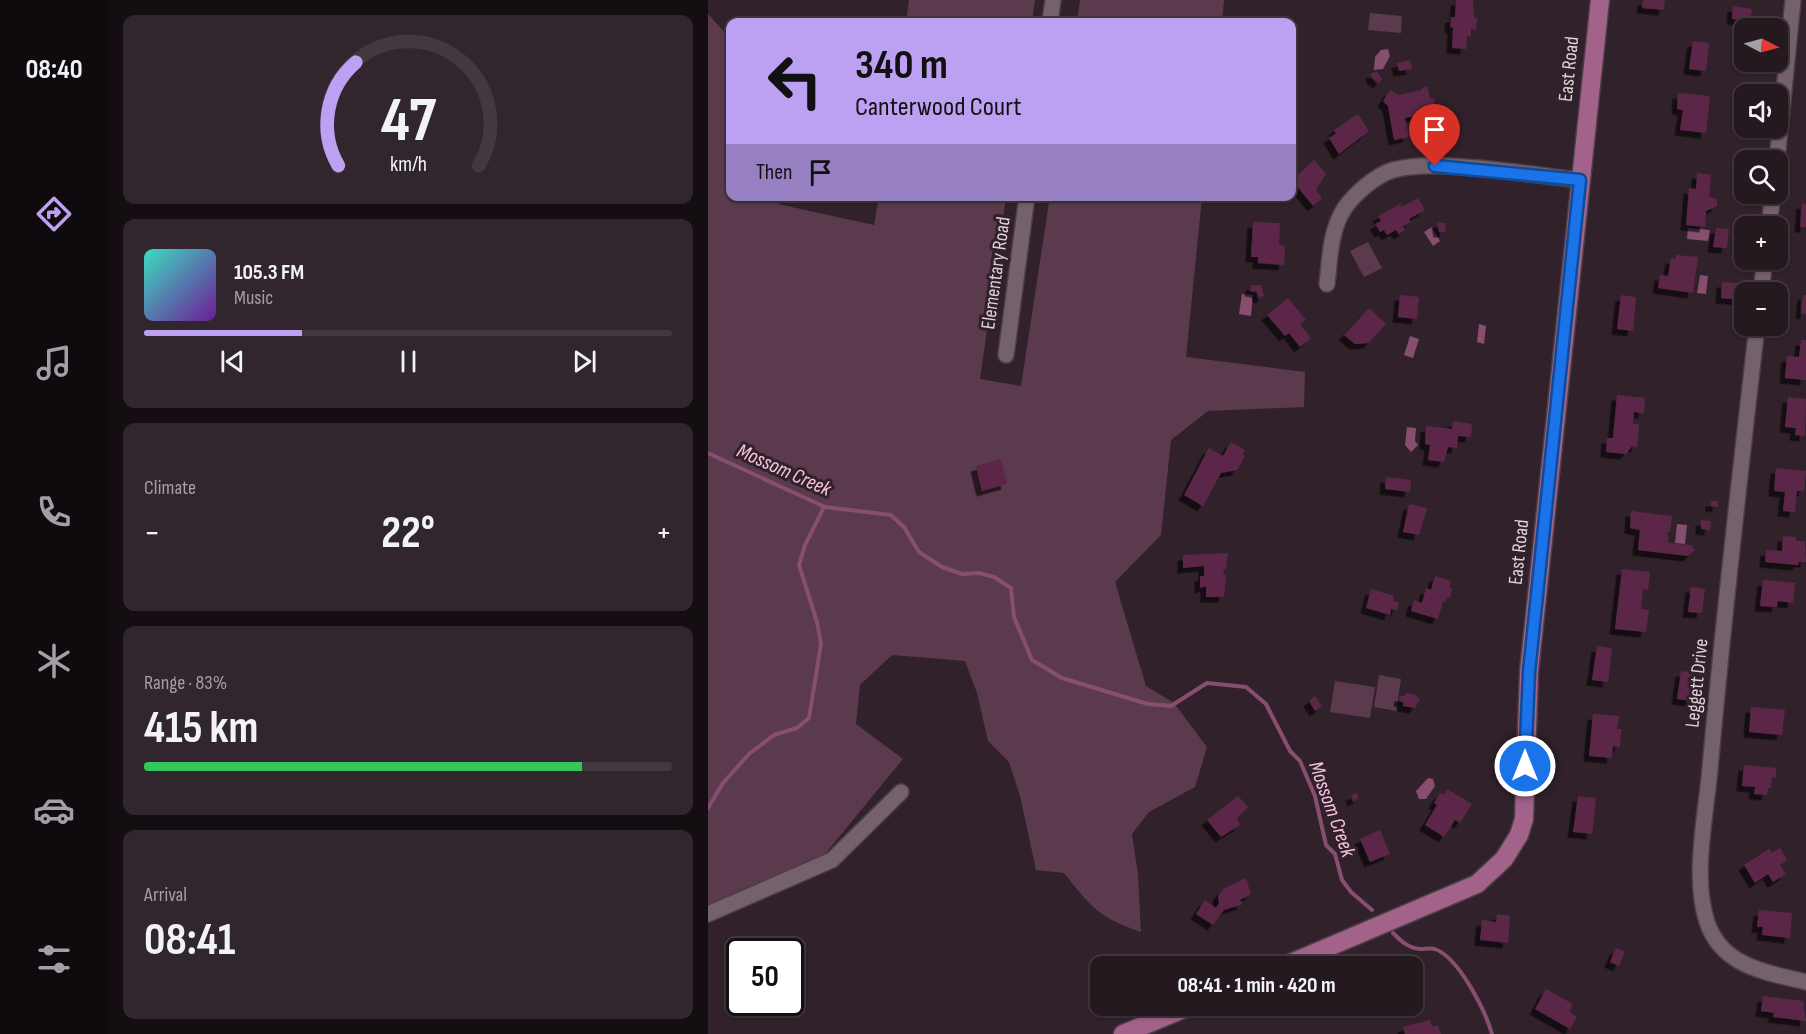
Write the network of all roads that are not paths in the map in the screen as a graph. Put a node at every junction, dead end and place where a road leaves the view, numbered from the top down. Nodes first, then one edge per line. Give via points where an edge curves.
1 (1053, 0) edge
2 (1600, 0) edge
3 (1792, 0) edge
4 (1051, 18) edge
5 (1778, 150) edge
6 (1580, 180) junction
7 (1026, 201) edge
8 (1327, 284) dead end
9 (1756, 336) edge
10 (1006, 355) dead end
11 (901, 792) dead end
12 (708, 914) edge
13 (1308, 956) edge
14 (1806, 982) edge
15 (1166, 1016) edge
16 (1123, 1034) edge

1 - 4 street
2 - 6 main road, East Road
3 - 5 street
6 - 8 street via 1435,166 1393,170 1376,178 1344,209 1332,237
6 - 13 main road, East Road via 1529,672 1525,802 1519,834 1497,868 1469,888
7 - 10 street, Elementary Road
9 - 14 street, Leggett Drive via 1700,888 1707,923 1724,953 1767,973
11 - 12 street via 832,860
15 - 16 main road

